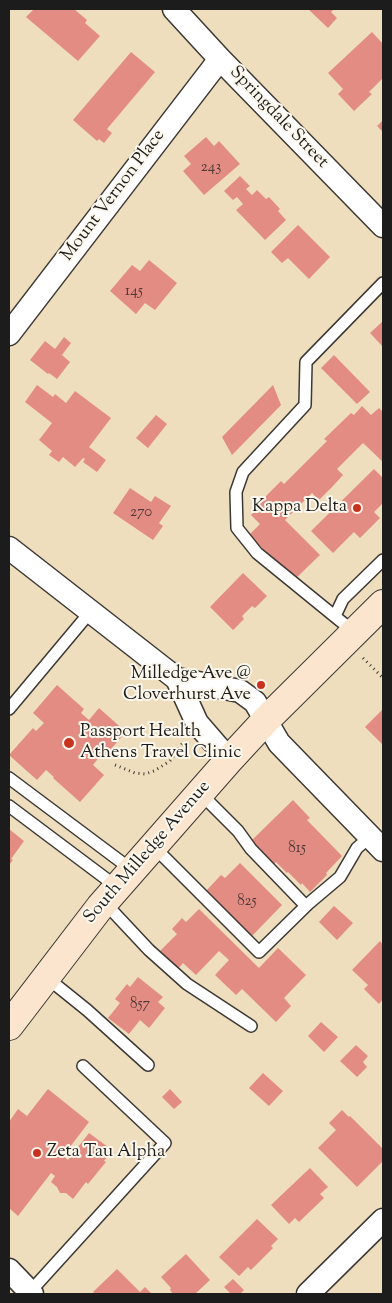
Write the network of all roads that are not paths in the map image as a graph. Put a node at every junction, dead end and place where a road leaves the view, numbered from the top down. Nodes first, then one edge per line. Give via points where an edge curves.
1 (179, 11) edge
2 (220, 59) junction
3 (383, 226) edge
4 (383, 284) edge
5 (9, 334) edge
6 (9, 548) edge
7 (383, 560) edge
8 (383, 604) edge
9 (91, 611) junction
10 (351, 635) junction
11 (177, 679) junction
12 (9, 709) edge
13 (266, 720) junction
14 (229, 760) junction
15 (9, 778) edge
16 (200, 793) junction
17 (9, 806) edge
18 (377, 843) edge
19 (154, 846) junction
20 (118, 886) junction
21 (306, 906) junction
22 (46, 977) junction
23 (9, 1026) edge
24 (251, 1026) dead end
25 (148, 1065) dead end
26 (83, 1066) dead end
27 (383, 1220) edge
28 (9, 1270) edge
29 (30, 1293) edge
30 (308, 1294) edge

1 - 2 street, Springdale Street
2 - 3 street, Springdale Street
2 - 5 street, Mount Vernon Place
4 - 10 lane via 306,362 305,405 243,472 236,492 237,528 257,553
6 - 9 street
7 - 10 lane via 343,599
8 - 10 main road, South Milledge Avenue
9 - 11 street
9 - 12 lane
10 - 13 main road, South Milledge Avenue
11 - 13 street via 240,691 255,702
11 - 14 street via 198,723
13 - 14 main road, South Milledge Avenue
13 - 18 street via 279,743
14 - 16 main road, South Milledge Avenue
15 - 20 lane
16 - 19 main road, South Milledge Avenue
16 - 21 lane
17 - 20 lane
18 - 21 lane via 357,848 340,877
19 - 20 main road, South Milledge Avenue
19 - 21 lane via 259,952
20 - 22 main road, South Milledge Avenue
20 - 24 lane via 149,950 187,984
22 - 23 main road, South Milledge Avenue
22 - 25 lane
26 - 29 lane via 165,1143
27 - 30 street
28 - 29 street

